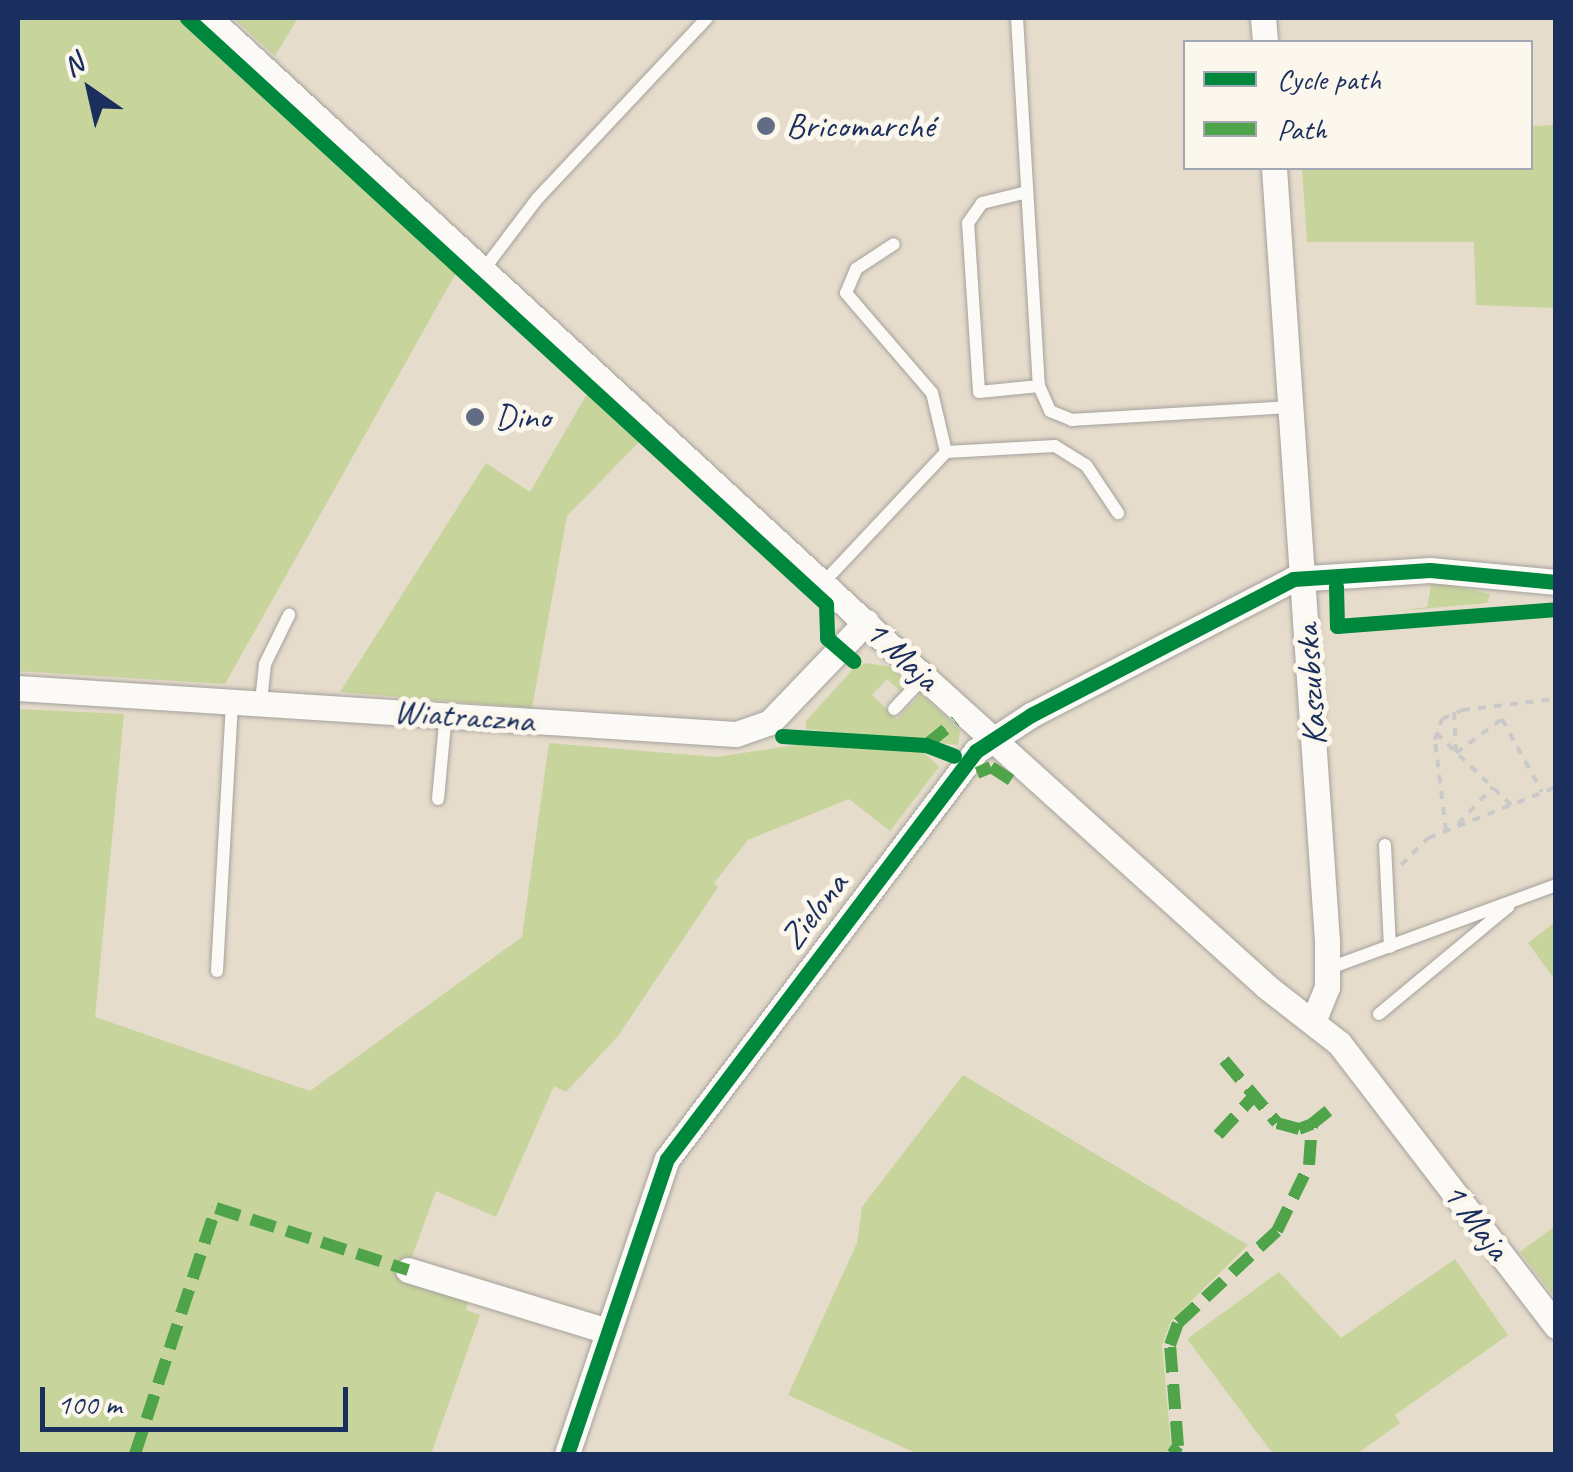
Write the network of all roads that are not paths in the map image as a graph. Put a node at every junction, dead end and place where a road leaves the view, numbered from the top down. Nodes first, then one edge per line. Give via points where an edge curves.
1 (209, 18) edge
2 (707, 18) edge
3 (1017, 18) edge
4 (1274, 170) edge
5 (1028, 192) junction
6 (894, 244) dead end
7 (484, 269) junction
8 (1039, 386) junction
9 (1290, 407) junction
10 (946, 452) junction
11 (1118, 513) dead end
12 (1304, 576) junction
13 (1556, 582) edge
14 (823, 583) junction
15 (289, 615) dead end
16 (866, 622) junction
17 (924, 678) junction
18 (18, 688) edge
19 (232, 700) junction
20 (261, 702) junction
21 (894, 709) dead end
22 (446, 714) junction
23 (993, 738) junction
24 (438, 799) dead end
25 (1384, 845) dead end
26 (1556, 885) edge
27 (1516, 901) junction
28 (1438, 930) junction
29 (1390, 947) junction
30 (1457, 952) junction
31 (1328, 969) junction
32 (217, 971) dead end
33 (1379, 1014) dead end
34 (1313, 1021) junction
35 (408, 1270) dead end
36 (1556, 1326) edge
37 (607, 1331) junction
38 (568, 1454) edge

1 - 7 street, 1 Maja
2 - 7 lane via 537,198
3 - 5 lane
4 - 9 street, Kaszubska
5 - 8 lane
5 - 8 lane via 982,203 966,235 978,392
6 - 10 lane via 856,269 846,293 932,393
7 - 14 street, 1 Maja
8 - 9 lane via 1050,412 1072,420
9 - 12 street, Kaszubska
10 - 11 lane via 1054,446 1086,465
10 - 14 lane
12 - 13 street via 1430,570
12 - 23 street, Zielona
12 - 31 street, Kaszubska
14 - 16 street, 1 Maja
15 - 20 lane via 265,664
16 - 17 street, 1 Maja
16 - 22 street, Wiatraczna via 792,703 752,730 710,734
17 - 21 lane
17 - 23 street, 1 Maja
18 - 19 street, Wiatraczna
19 - 20 street, Wiatraczna
19 - 32 lane
20 - 22 street, Wiatraczna
22 - 24 lane
23 - 34 street, 1 Maja
23 - 37 street, Zielona via 964,764 684,1131 652,1191
25 - 29 lane
26 - 27 lane
27 - 28 lane
27 - 30 lane
28 - 29 lane
28 - 30 lane via 1452,937
29 - 31 lane
30 - 33 lane
31 - 34 street, Kaszubska
34 - 36 street, 1 Maja via 1352,1058
35 - 37 street
37 - 38 street, Zielona

